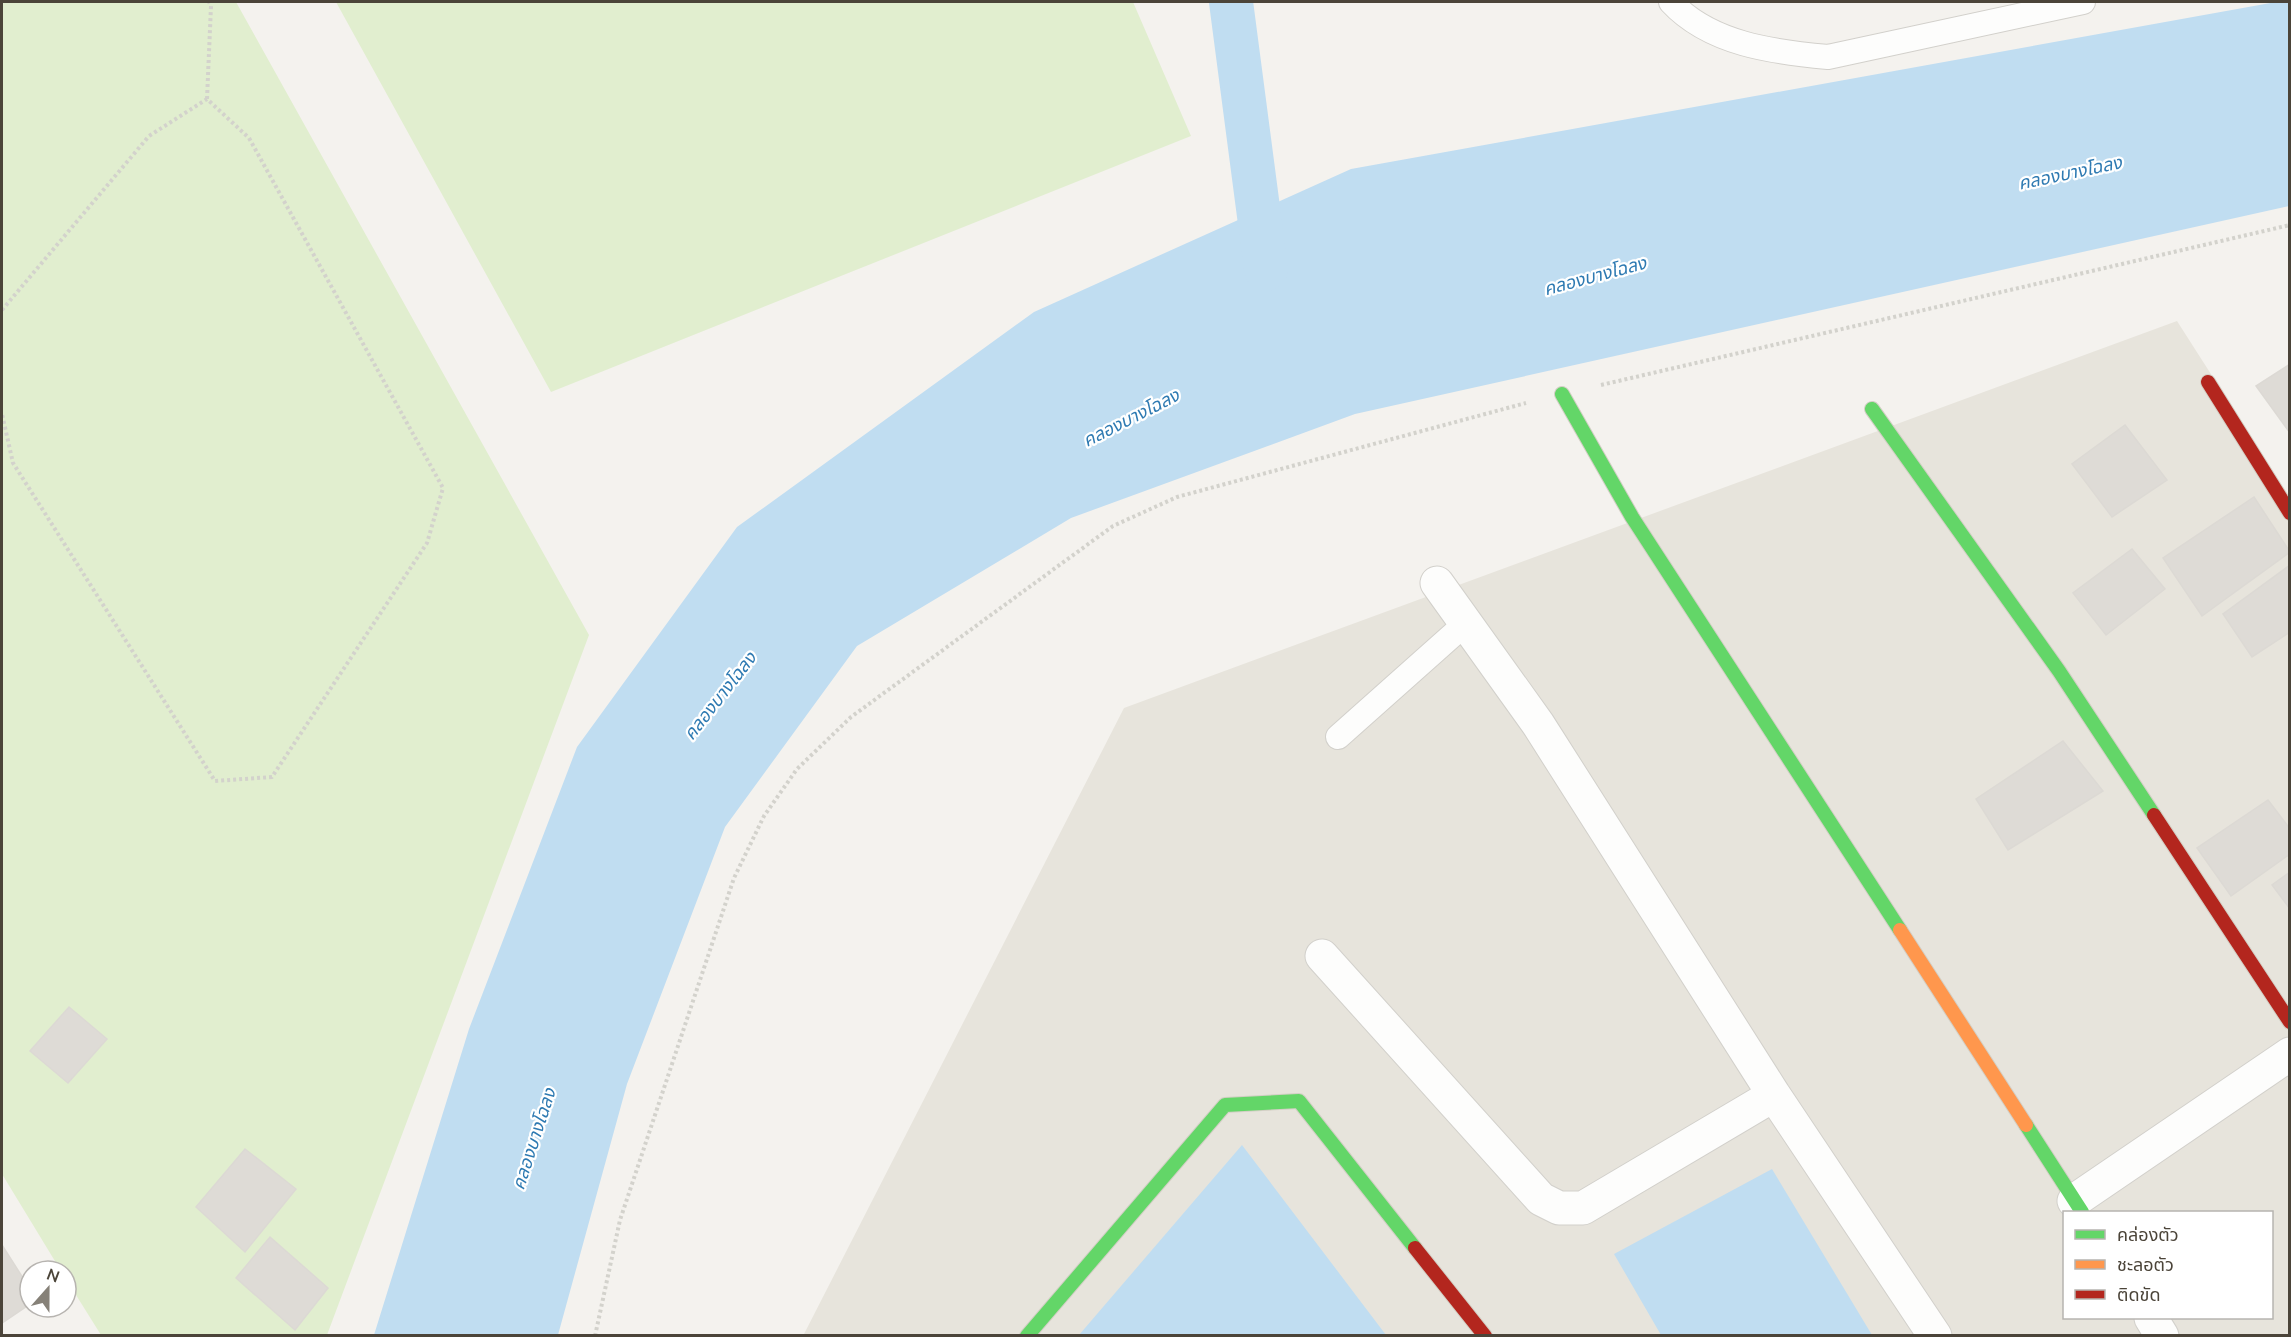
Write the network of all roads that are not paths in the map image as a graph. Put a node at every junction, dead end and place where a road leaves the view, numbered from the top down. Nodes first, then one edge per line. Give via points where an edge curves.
1 (1671, 2) edge
2 (2083, 2) edge
3 (2208, 382) dead end
4 (1562, 394) road end
5 (1872, 409) dead end
6 (2289, 513) edge
7 (1437, 584) dead end
8 (1465, 624) junction
9 (1338, 737) dead end
10 (1323, 956) dead end
11 (2289, 1022) edge
12 (2289, 1054) edge
13 (1773, 1095) junction
14 (2078, 1207) edge
15 (2152, 1319) edge
16 (1027, 1335) edge
17 (1485, 1335) edge
18 (1935, 1335) edge
19 (2162, 1335) edge

1 - 2 lane via 1683,15 1727,39 1788,53 1828,57
3 - 6 street
4 - 14 street via 1632,517
5 - 11 street via 2059,671
7 - 8 street
8 - 9 lane
8 - 13 street via 1538,724
10 - 13 street via 1541,1199 1559,1208 1583,1208
12 - 14 street
13 - 18 street
15 - 19 street
16 - 17 street via 1225,1105 1299,1101

